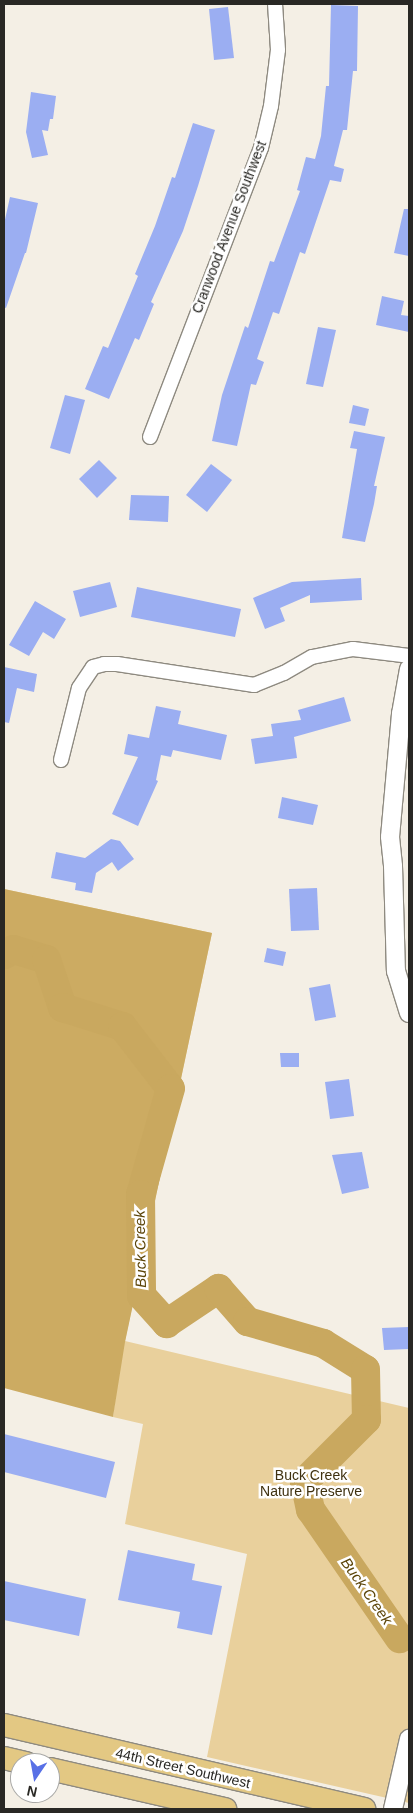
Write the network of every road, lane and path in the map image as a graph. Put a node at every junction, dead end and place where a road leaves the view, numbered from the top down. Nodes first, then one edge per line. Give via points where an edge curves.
1 (275, 4) edge
2 (150, 437) dead end
3 (409, 656) edge
4 (409, 669) edge
5 (61, 760) dead end
6 (409, 1012) edge
7 (4, 1725) edge
8 (409, 1739) edge
9 (60, 1771) edge
10 (225, 1809) edge
11 (364, 1809) edge
12 (392, 1809) edge

1 - 2 street, Cranwood Avenue Southwest via 278,50 271,106 261,148
3 - 5 street via 353,649 312,657 254,685 117,664 93,666 79,688
4 - 6 street via 400,722 390,837 396,971
7 - 11 main road, 44th Street Southwest
8 - 12 street
9 - 10 main road

